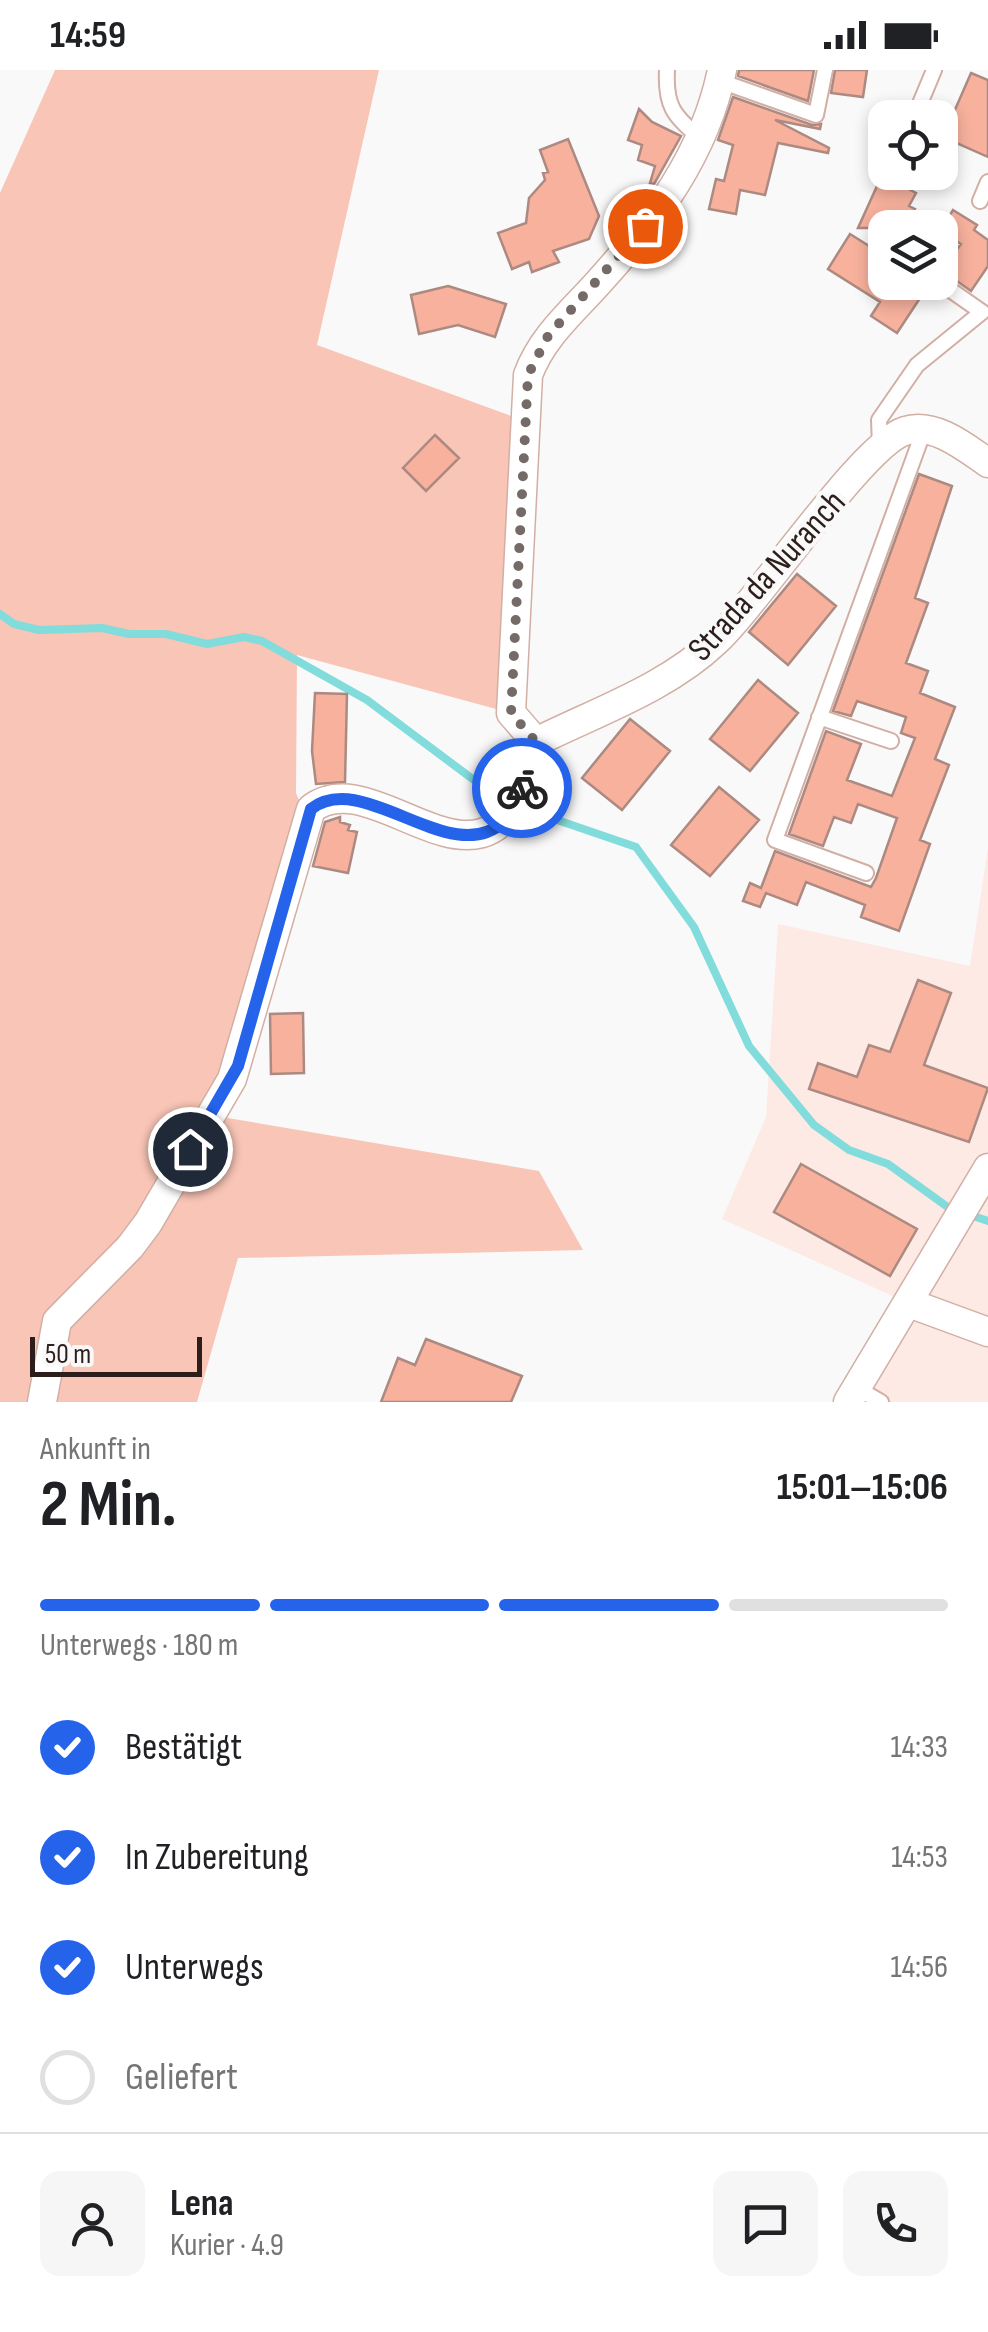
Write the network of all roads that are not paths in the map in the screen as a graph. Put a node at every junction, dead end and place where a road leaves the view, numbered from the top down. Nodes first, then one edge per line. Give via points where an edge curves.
1 (667, 70) edge
2 (825, 70) edge
3 (934, 70) edge
4 (721, 76) edge
5 (922, 100) edge
6 (702, 140) junction
7 (988, 182) edge
8 (980, 201) dead end
9 (958, 295) edge
10 (924, 429) junction
11 (880, 447) junction
12 (988, 463) edge
13 (819, 717) junction
14 (891, 741) dead end
15 (536, 742) junction
16 (866, 873) dead end
17 (988, 1168) edge
18 (978, 1200) edge
19 (909, 1303) junction
20 (988, 1332) edge
21 (862, 1397) edge
22 (42, 1402) edge

1 - 6 lane via 666,98
2 - 4 lane via 816,115
3 - 5 lane
4 - 6 street
6 - 15 street via 668,198 548,336 528,375 511,713
7 - 8 lane
9 - 11 lane via 982,312 917,365 879,420
10 - 11 street, Strada da Nuranch via 907,430
10 - 12 street
10 - 13 lane
11 - 15 street, Strada da Nuranch via 718,640 678,671
13 - 14 lane
13 - 16 lane via 775,840
15 - 22 street via 529,776 504,822 483,833 455,835 350,801 311,809 238,1066 148,1223 57,1321
17 - 18 street
18 - 19 street
19 - 20 street
19 - 21 street

